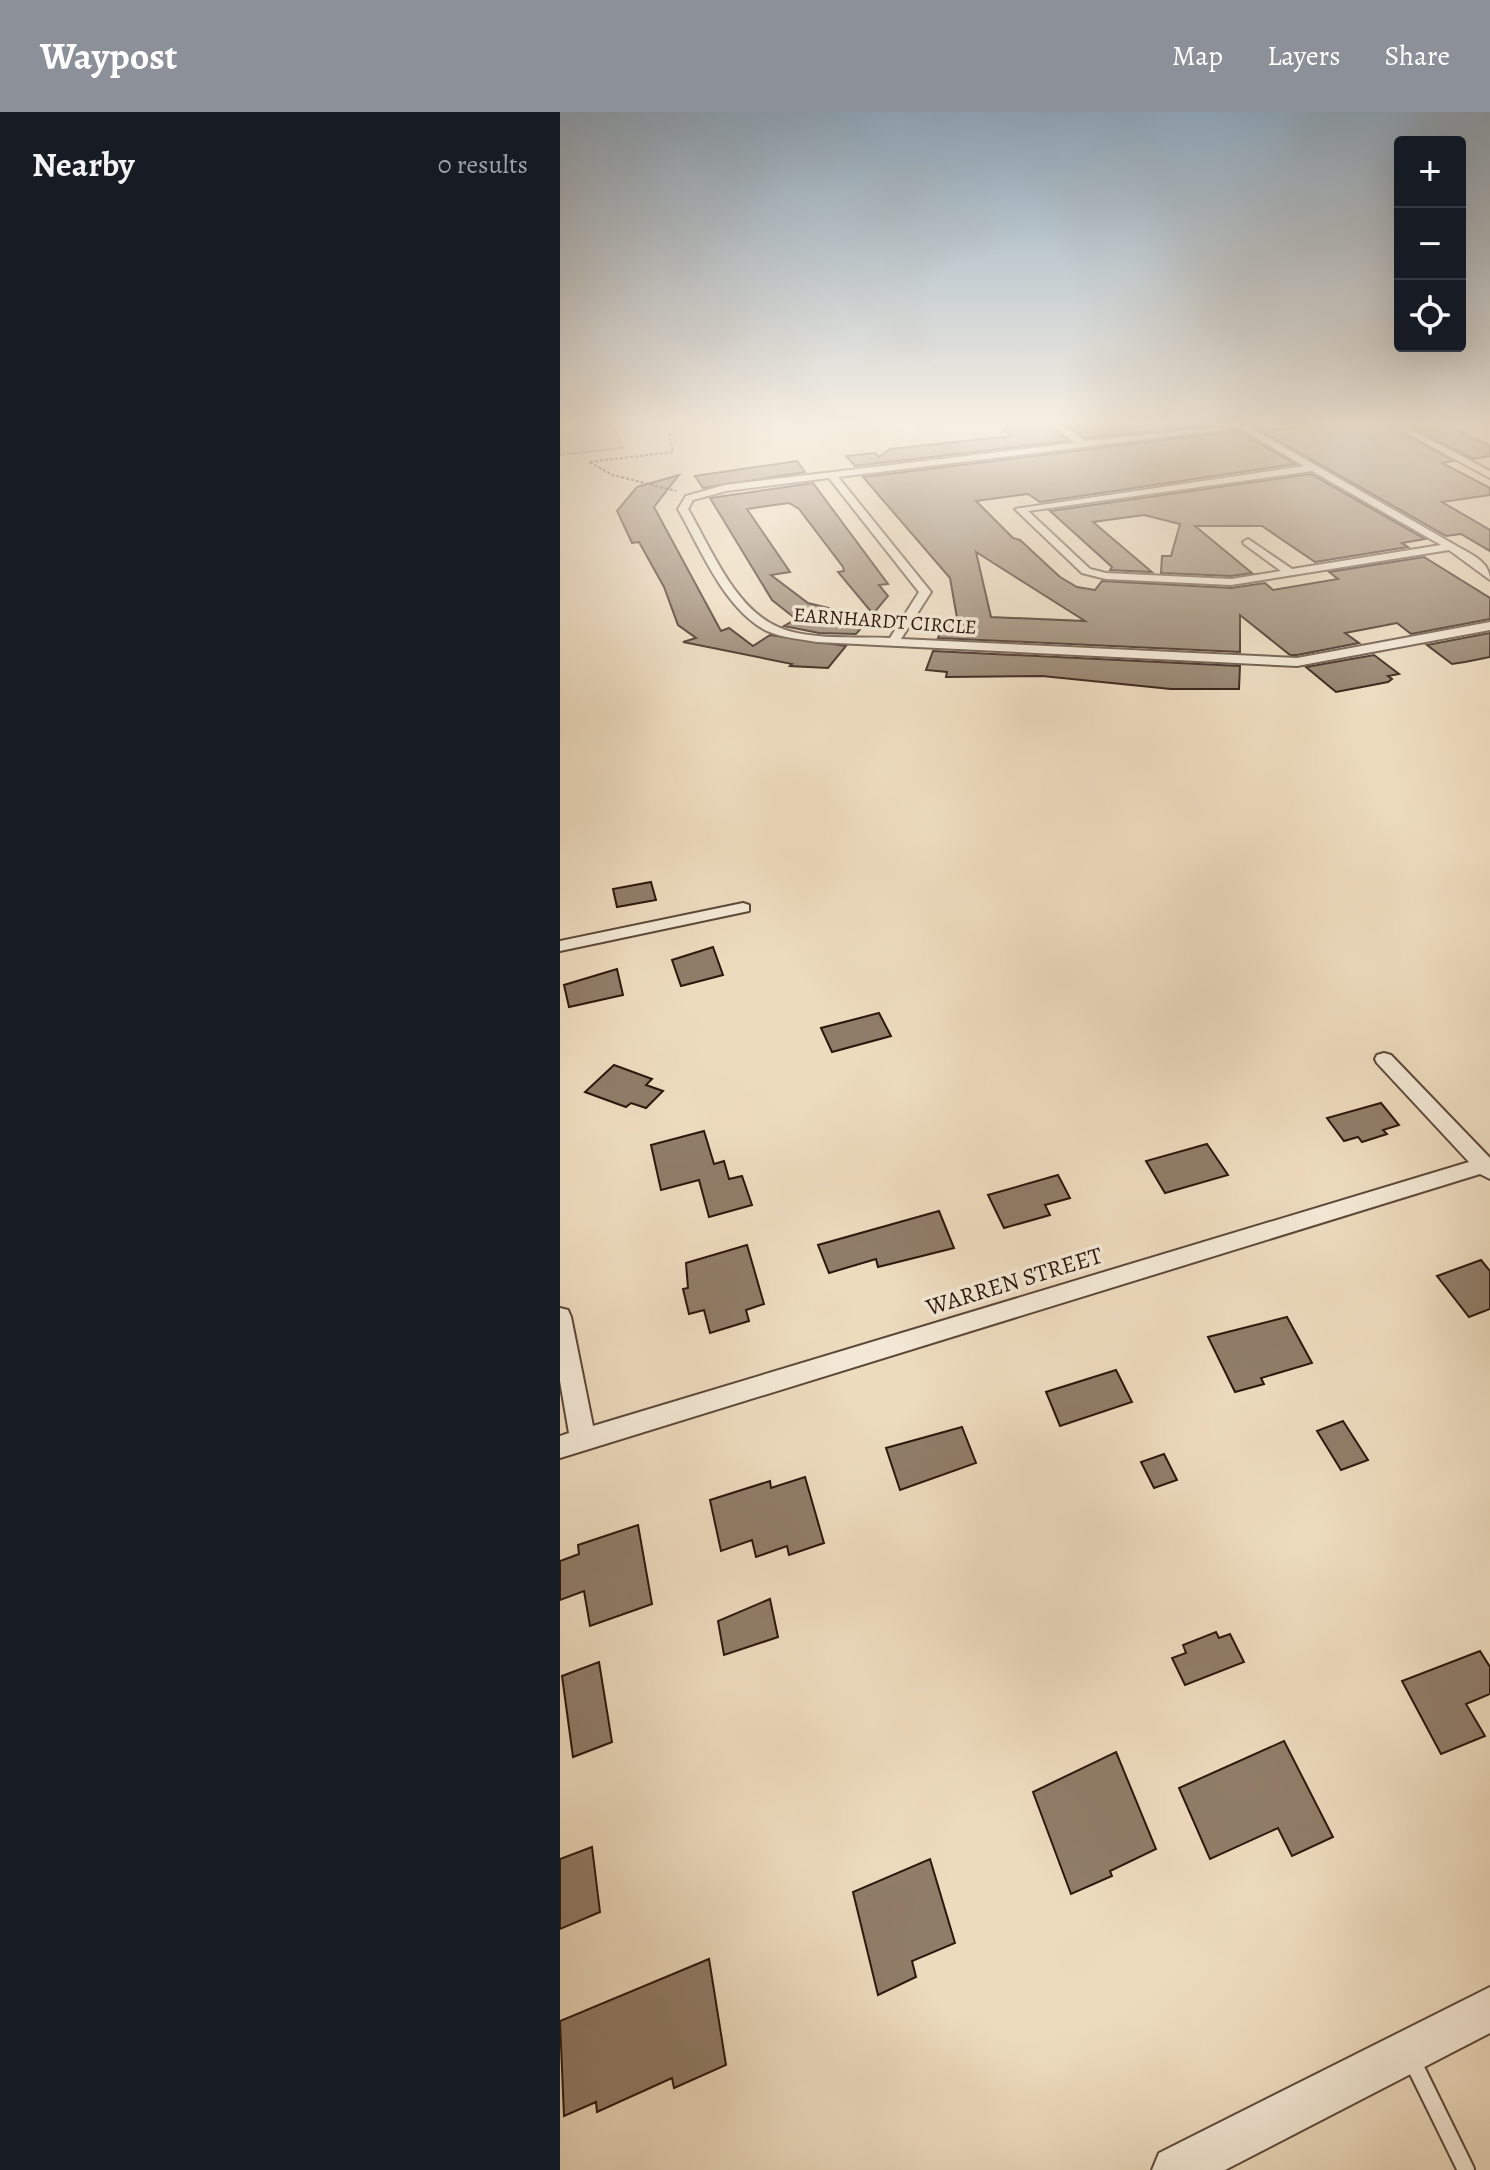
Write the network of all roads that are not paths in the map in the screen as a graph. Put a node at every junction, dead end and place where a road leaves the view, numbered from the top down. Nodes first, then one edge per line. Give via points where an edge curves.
1 (689, 519) edge
2 (866, 519) edge
3 (1031, 519) edge
4 (1401, 519) edge
5 (1248, 542) dead end
6 (1451, 547) junction
7 (1291, 573) junction
8 (1490, 577) edge
9 (1490, 626) edge
10 (893, 642) junction
11 (743, 908) dead end
12 (560, 946) edge
13 (1384, 1059) dead end
14 (1487, 1168) edge
15 (560, 1317) edge
16 (583, 1440) junction
17 (560, 1447) edge
18 (1490, 2009) edge
19 (1407, 2051) junction
20 (1176, 2170) edge
21 (1466, 2170) edge

1 - 10 street, EARNHARDT CIRCLE via 756,619 773,629 817,638
2 - 10 street via 925,592
3 - 7 street via 1095,574 1231,582
4 - 6 street
5 - 7 street
6 - 7 street
6 - 8 street
9 - 10 street, EARNHARDT CIRCLE via 1297,662
11 - 12 street
13 - 14 street
14 - 16 street, WARREN STREET
15 - 16 street
16 - 17 street, WARREN STREET
18 - 19 street
19 - 20 street
19 - 21 lane

